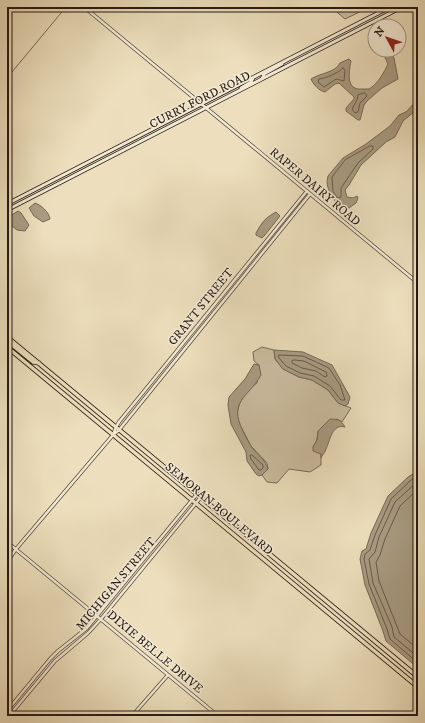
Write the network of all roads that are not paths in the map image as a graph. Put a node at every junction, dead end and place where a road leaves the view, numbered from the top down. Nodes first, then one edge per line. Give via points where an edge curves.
1 (84, 7) edge
2 (390, 7) edge
3 (402, 7) edge
4 (285, 61) junction
5 (253, 78) junction
6 (262, 79) junction
7 (226, 98) junction
8 (201, 104) junction
9 (206, 108) junction
10 (150, 131) junction
11 (137, 137) junction
12 (133, 145) junction
13 (102, 155) junction
14 (106, 159) junction
15 (79, 173) junction
16 (307, 191) junction
17 (310, 194) junction
18 (7, 205) edge
19 (7, 210) edge
20 (418, 283) edge
21 (7, 337) edge
22 (7, 341) edge
23 (7, 347) edge
24 (39, 363) junction
25 (54, 386) junction
26 (69, 389) junction
27 (116, 427) junction
28 (119, 430) junction
29 (113, 435) junction
30 (197, 494) junction
31 (201, 497) junction
32 (192, 500) junction
33 (196, 503) junction
34 (7, 542) edge
35 (16, 549) junction
36 (7, 562) edge
37 (97, 616) junction
38 (101, 619) junction
39 (168, 675) junction
40 (418, 677) edge
41 (411, 681) junction
42 (418, 681) edge
43 (418, 687) edge
44 (7, 711) edge
45 (9, 716) edge
46 (132, 716) edge
47 (218, 716) edge

1 - 8 street, RAPER DAIRY ROAD
2 - 4 main road, CURRY FORD ROAD
3 - 6 main road, CURRY FORD ROAD
4 - 5 main road, CURRY FORD ROAD
4 - 6 main road via 264,74
5 - 7 main road via 251,82
5 - 8 main road, CURRY FORD ROAD
6 - 7 main road, CURRY FORD ROAD
7 - 9 main road, CURRY FORD ROAD
8 - 9 street, RAPER DAIRY ROAD
8 - 10 main road, CURRY FORD ROAD
9 - 12 main road, CURRY FORD ROAD
9 - 16 street, RAPER DAIRY ROAD
10 - 11 main road, CURRY FORD ROAD
10 - 12 main road via 150,134
11 - 13 main road, CURRY FORD ROAD
11 - 14 main road via 108,154
12 - 14 main road, CURRY FORD ROAD
13 - 15 main road via 98,161
13 - 18 main road, CURRY FORD ROAD
14 - 15 main road, CURRY FORD ROAD
15 - 19 main road, CURRY FORD ROAD
16 - 17 street, RAPER DAIRY ROAD
16 - 27 street, GRANT STREET
17 - 20 street, RAPER DAIRY ROAD
17 - 28 street, GRANT STREET
21 - 24 main road, SEMORAN BOULEVARD
22 - 24 main road via 33,362
23 - 25 main road, SEMORAN BOULEVARD
24 - 26 main road, SEMORAN BOULEVARD
25 - 26 main road
25 - 29 main road, SEMORAN BOULEVARD
26 - 27 main road, SEMORAN BOULEVARD
27 - 28 main road, SEMORAN BOULEVARD
27 - 29 street, GRANT STREET
28 - 29 street, GRANT STREET
28 - 30 main road, SEMORAN BOULEVARD
29 - 32 main road, SEMORAN BOULEVARD
29 - 35 street, GRANT STREET
30 - 31 main road, SEMORAN BOULEVARD
30 - 32 street, MICHIGAN STREET
31 - 33 street, MICHIGAN STREET
31 - 40 main road, SEMORAN BOULEVARD
32 - 33 main road, SEMORAN BOULEVARD
32 - 37 street, MICHIGAN STREET
33 - 38 street, MICHIGAN STREET
33 - 41 main road, SEMORAN BOULEVARD
34 - 35 street, DIXIE BELLE DRIVE
35 - 36 street, GRANT STREET
35 - 37 street, DIXIE BELLE DRIVE
37 - 38 street, DIXIE BELLE DRIVE
37 - 44 street, MICHIGAN STREET via 81,634 50,659
38 - 39 street, DIXIE BELLE DRIVE
38 - 45 street, MICHIGAN STREET via 55,661
39 - 46 street
39 - 47 street, DIXIE BELLE DRIVE
41 - 42 main road
41 - 43 main road, SEMORAN BOULEVARD

